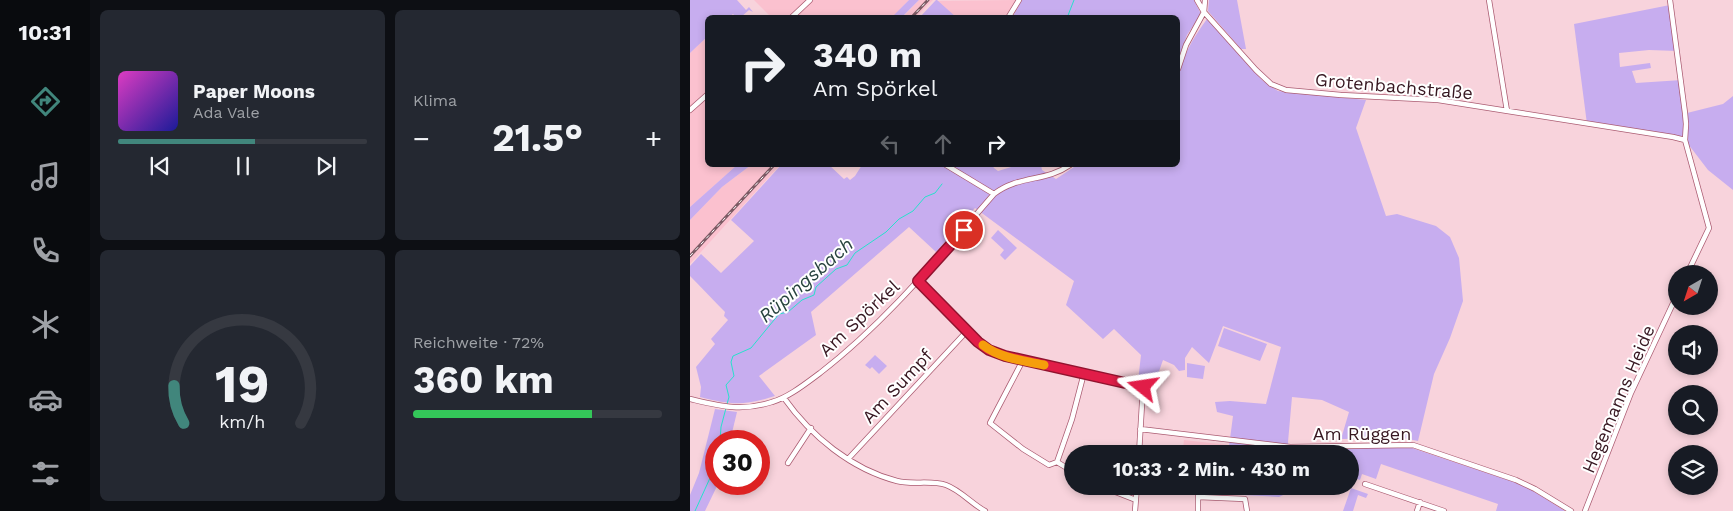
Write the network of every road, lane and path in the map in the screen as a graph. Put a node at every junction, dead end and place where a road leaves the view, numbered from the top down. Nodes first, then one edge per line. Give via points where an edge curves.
1 (810, 0) edge
2 (1019, 0) edge
3 (1197, 0) edge
4 (1205, 0) edge
5 (1489, 0) edge
6 (1670, 0) edge
7 (1204, 12) junction
8 (794, 15) edge
9 (1010, 15) edge
10 (1180, 63) edge
11 (705, 97) edge
12 (690, 110) edge
13 (1507, 111) junction
14 (1685, 140) junction
15 (949, 167) edge
16 (1067, 167) edge
17 (994, 194) junction
18 (1692, 265) edge
19 (918, 281) junction
20 (1668, 314) edge
21 (967, 331) junction
22 (1023, 360) junction
23 (1084, 373) junction
24 (784, 398) junction
25 (690, 399) edge
26 (811, 428) junction
27 (1140, 429) junction
28 (1139, 445) edge
29 (848, 459) junction
30 (1057, 462) junction
31 (788, 463) dead end
32 (1064, 466) edge
33 (1365, 484) dead end
34 (1123, 495) edge
35 (1136, 495) edge
36 (1198, 497) joint
37 (1136, 500) junction
38 (1420, 502) junction
39 (981, 510) edge
40 (1135, 511) edge
41 (1198, 511) edge
42 (1247, 511) edge
43 (1417, 511) edge
44 (1444, 511) edge
45 (1571, 511) edge
46 (1585, 511) edge

1 - 8 street
2 - 9 street
3 - 7 street, Grotenbachstraße
4 - 7 street
5 - 13 street
6 - 14 street via 1686,118
7 - 10 street
7 - 13 street, Grotenbachstraße via 1256,70 1279,88 1296,92 1438,100
11 - 12 street
13 - 14 street, Grotenbachstraße
14 - 18 street via 1710,228
15 - 17 street
16 - 17 street, Am Spörkel via 1050,175 1005,186
17 - 19 street, Am Spörkel
19 - 21 street
19 - 24 street, Am Spörkel via 847,351
20 - 46 street, Hegemanns Heide via 1631,393
21 - 22 street via 989,350
21 - 29 street, Am Sumpf
22 - 23 street
22 - 30 street via 990,423 1049,465
23 - 27 street via 1143,387
23 - 30 street
24 - 25 street, Am Spörkel via 752,407 730,408
24 - 26 street
26 - 29 street via 834,451
26 - 31 street
27 - 28 street
27 - 45 street, Am Rüggen via 1290,447 1413,444 1516,480
29 - 39 street via 897,481 948,486
30 - 32 street
33 - 38 street
34 - 37 street
35 - 37 street
36 - 41 street
36 - 42 street via 1245,499
37 - 40 street
38 - 43 street
38 - 44 street

